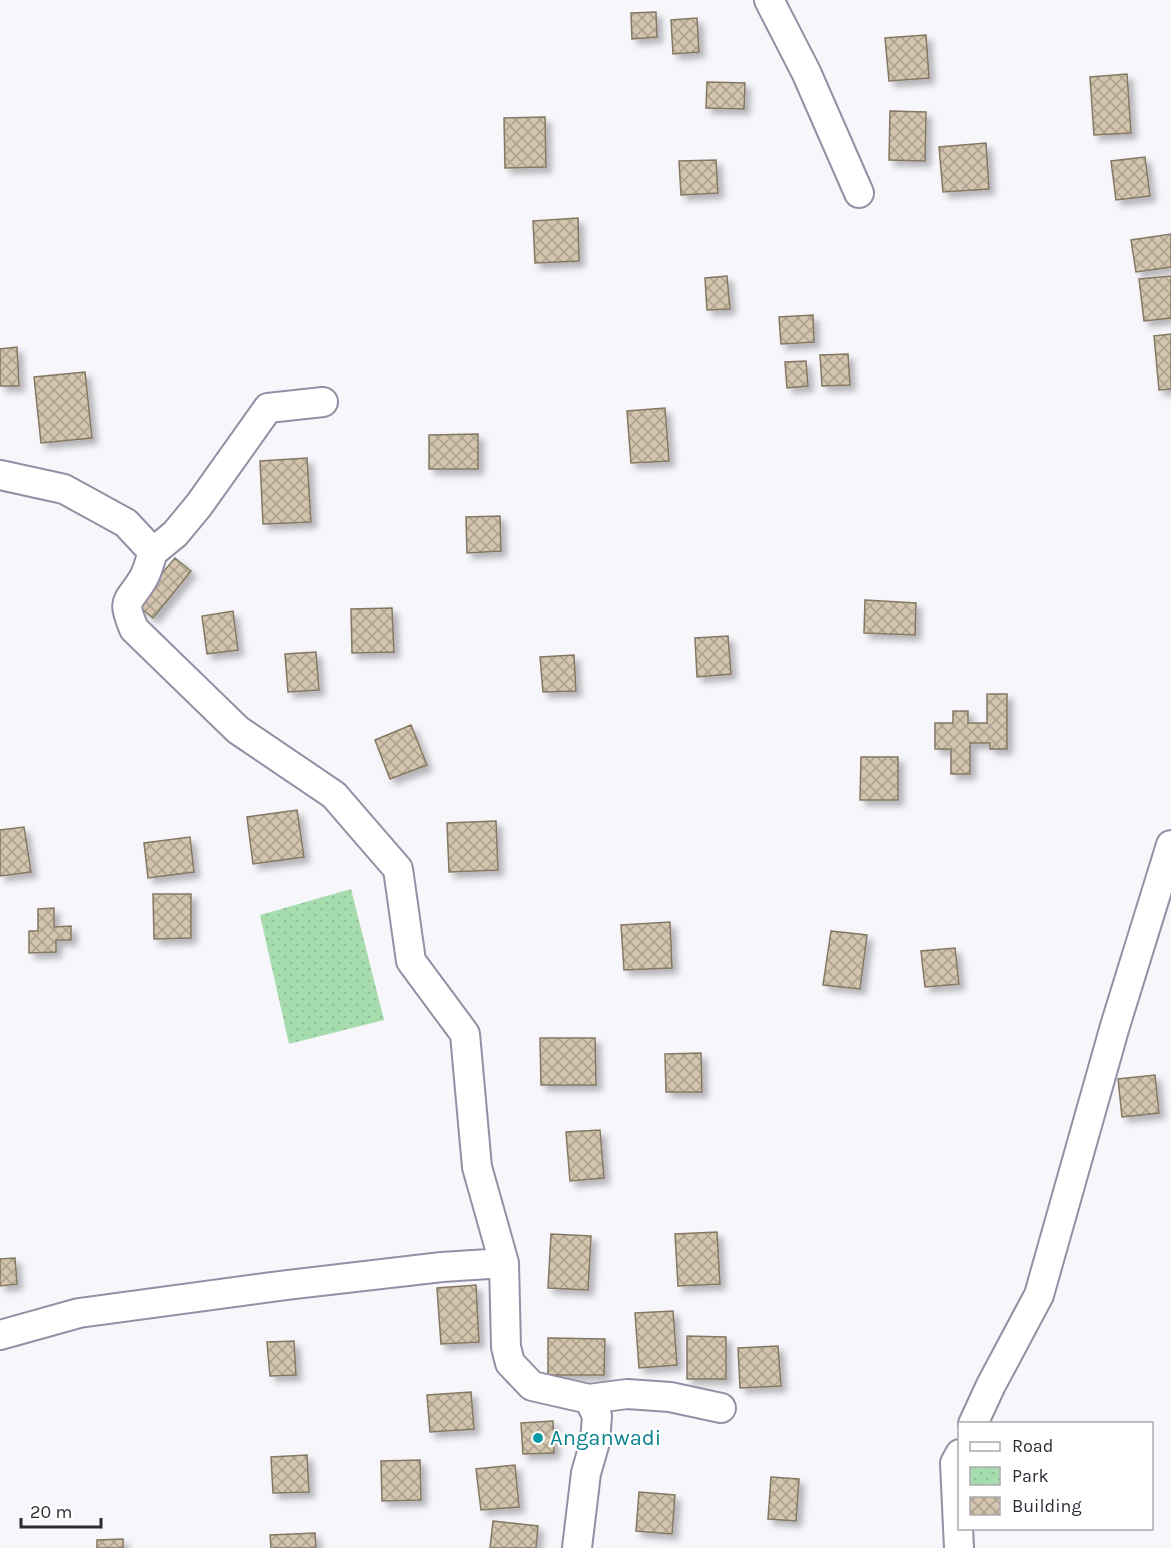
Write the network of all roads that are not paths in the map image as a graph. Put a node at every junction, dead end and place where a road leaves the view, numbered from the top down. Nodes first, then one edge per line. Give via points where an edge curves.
1 (769, 0) edge
2 (859, 193) dead end
3 (323, 402) dead end
4 (0, 474) edge
5 (153, 552) junction
6 (1171, 845) edge
7 (504, 1263) junction
8 (0, 1335) edge
9 (589, 1399) junction
10 (721, 1408) dead end
11 (974, 1422) edge
12 (958, 1458) edge
13 (958, 1527) edge
14 (958, 1530) edge
15 (577, 1548) edge
16 (959, 1548) edge

1 - 2 street via 806,72
3 - 5 street via 268,408 199,505 175,534
4 - 5 street via 64,489 126,523
5 - 7 street via 144,577 128,598 126,609 134,629 238,730 334,795 398,869 411,961 465,1034 477,1167
6 - 11 street via 1039,1295
7 - 8 street via 299,1283 79,1313
7 - 9 street via 506,1347 510,1363 532,1386
9 - 10 street via 627,1394 669,1397
9 - 15 street via 597,1416 596,1434 586,1473
12 - 13 street
14 - 16 street

